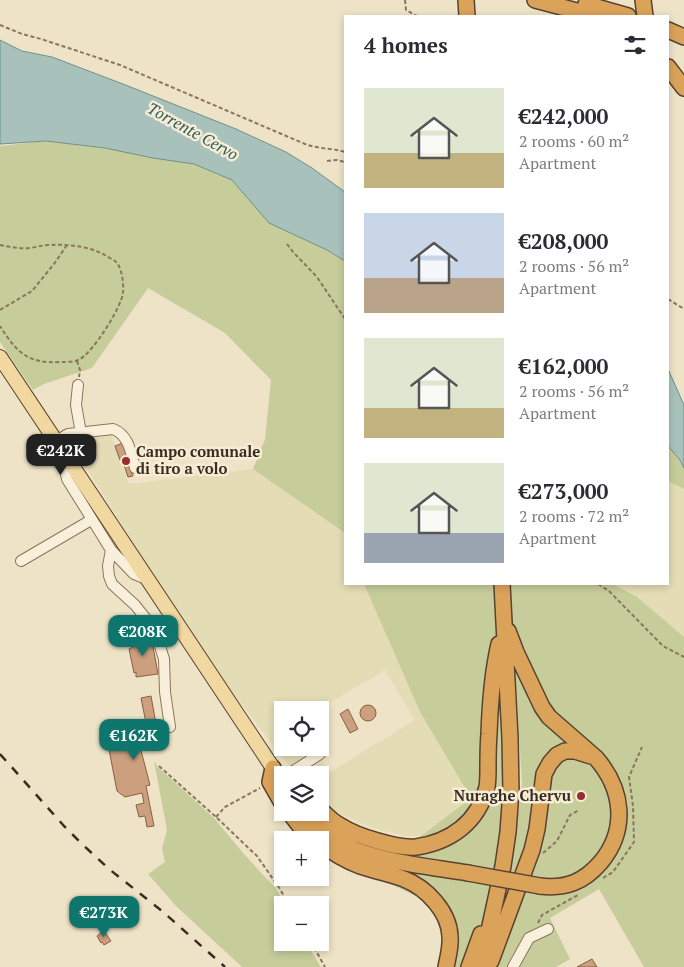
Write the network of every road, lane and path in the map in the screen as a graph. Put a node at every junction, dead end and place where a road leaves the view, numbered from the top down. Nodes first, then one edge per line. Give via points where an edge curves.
1 (405, 0) edge
2 (466, 0) edge
3 (535, 0) edge
4 (570, 0) edge
5 (643, 0) edge
6 (415, 15) edge
7 (467, 15) edge
8 (592, 15) edge
9 (624, 15) edge
10 (646, 15) edge
11 (0, 25) edge
12 (669, 30) edge
13 (684, 37) edge
14 (669, 40) edge
15 (684, 46) edge
16 (669, 68) edge
17 (684, 88) edge
18 (344, 152) edge
19 (327, 161) dead end
20 (344, 162) edge
21 (287, 244) dead end
22 (0, 245) edge
23 (67, 245) junction
24 (669, 300) edge
25 (684, 309) edge
26 (0, 310) edge
27 (344, 318) edge
28 (0, 326) edge
29 (0, 357) edge
30 (77, 361) junction
31 (78, 385) joint
32 (80, 433) junction
33 (58, 444) junction
34 (135, 468) dead end
35 (91, 520) junction
36 (111, 550) junction
37 (21, 561) dead end
38 (146, 579) junction
39 (502, 585) edge
40 (600, 585) edge
41 (503, 617) junction
42 (684, 658) edge
43 (170, 727) dead end
44 (317, 756) edge
45 (596, 758) junction
46 (159, 766) dead end
47 (299, 766) edge
48 (274, 768) edge
49 (274, 780) edge
50 (579, 810) dead end
51 (329, 816) edge
52 (216, 817) junction
53 (296, 821) edge
54 (311, 821) edge
55 (306, 831) edge
56 (329, 850) edge
57 (528, 861) junction
58 (498, 891) junction
59 (284, 896) edge
60 (548, 929) dead end
61 (316, 951) edge
62 (325, 967) edge
63 (446, 967) edge
64 (469, 967) edge
65 (481, 967) edge
66 (488, 967) edge
67 (513, 967) edge

1 - 6 path via 406,10
2 - 7 highway
3 - 8 highway
4 - 9 highway
5 - 10 highway
11 - 18 path via 120,65 305,144
12 - 13 highway
14 - 15 highway
16 - 17 highway
19 - 20 path
21 - 27 path via 317,277
22 - 23 path via 29,248
23 - 26 path via 32,291
23 - 30 path via 104,254 117,262 122,276 123,295 113,316 99,340
24 - 25 path
28 - 30 path via 24,355 39,362
29 - 33 main road
30 - 31 path via 80,370
31 - 32 street via 76,404
32 - 33 street via 68,434
32 - 34 street via 113,429 120,432 127,441
33 - 35 street via 67,479
33 - 38 main road
35 - 36 street
35 - 37 street
36 - 38 street via 134,574
36 - 43 street via 108,576 112,584 151,625 159,643 164,659
38 - 48 main road
39 - 41 highway
40 - 42 path via 663,646
41 - 45 highway via 542,707
41 - 51 highway via 491,695 487,786 473,818 445,839 411,848 363,836
41 - 58 highway via 511,791
44 - 47 street
45 - 54 highway, bridge via 614,788 619,809 618,826 606,856 594,870 579,881 563,886 540,886 377,857 354,849
45 - 57 highway via 565,751 550,763 544,774 537,829
46 - 52 path
49 - 52 path via 225,807
50 - 57 path via 570,815 557,841 540,856
52 - 59 path via 257,856
53 - 55 highway
56 - 63 highway via 354,863 420,886 448,923 450,950
57 - 66 highway
58 - 64 highway
58 - 65 highway
60 - 67 street via 529,938
61 - 62 path

